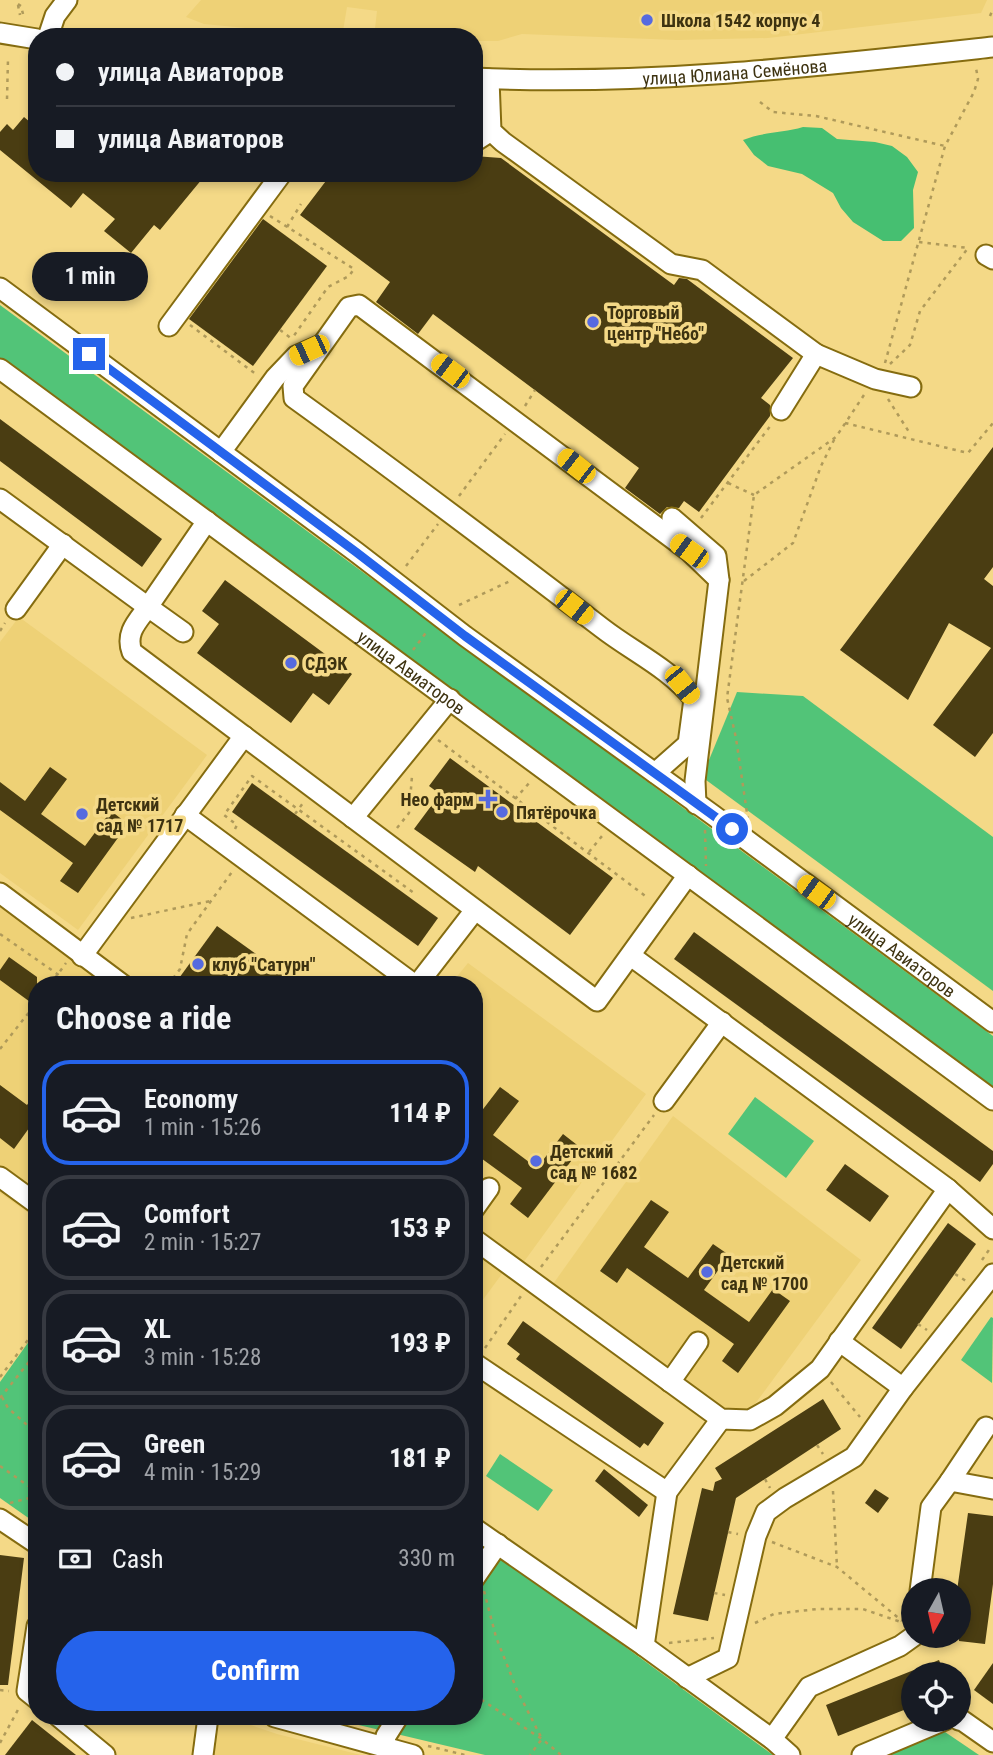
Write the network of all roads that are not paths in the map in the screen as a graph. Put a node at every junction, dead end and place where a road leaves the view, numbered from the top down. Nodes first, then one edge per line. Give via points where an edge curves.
1 (67, 0) edge
2 (51, 28) edge
3 (0, 33) edge
4 (28, 38) edge
5 (993, 47) edge
6 (483, 78) edge
7 (483, 136) edge
8 (276, 182) edge
9 (0, 288) edge
10 (173, 321) road end
11 (322, 344) junction
12 (816, 354) junction
13 (0, 369) edge
14 (911, 387) dead end
15 (781, 410) dead end
16 (221, 452) junction
17 (0, 499) edge
18 (672, 517) dead end
19 (207, 521) junction
20 (63, 544) junction
21 (719, 580) junction
22 (148, 607) junction
23 (16, 609) dead end
24 (183, 632) dead end
25 (450, 699) junction
26 (244, 736) junction
27 (655, 773) junction
28 (696, 804) junction
29 (185, 815) junction
30 (353, 818) junction
31 (697, 874) junction
32 (0, 893) edge
33 (475, 910) junction
34 (82, 956) junction
35 (631, 956) junction
36 (110, 976) edge
37 (404, 976) edge
38 (423, 976) edge
39 (722, 1022) junction
40 (993, 1022) edge
41 (993, 1100) edge
42 (664, 1101) road end
43 (0, 1177) edge
44 (489, 1188) dead end
45 (948, 1189) junction
46 (483, 1196) edge
47 (28, 1197) edge
48 (993, 1229) edge
49 (483, 1246) edge
50 (993, 1274) edge
51 (839, 1341) junction
52 (698, 1342) dead end
53 (483, 1368) edge
54 (670, 1382) junction
55 (903, 1388) junction
56 (721, 1419) junction
57 (986, 1427) dead end
58 (950, 1481) junction
59 (993, 1489) edge
60 (667, 1492) junction
61 (0, 1520) edge
62 (483, 1534) edge
63 (28, 1538) edge
64 (498, 1544) junction
65 (483, 1566) edge
66 (922, 1578) edge
67 (901, 1645) edge
68 (644, 1646) junction
69 (687, 1678) junction
70 (69, 1725) edge
71 (207, 1725) edge
72 (303, 1725) edge
73 (393, 1725) edge
74 (971, 1727) edge
75 (917, 1732) edge
76 (772, 1739) junction
77 (993, 1742) edge
78 (384, 1748) junction
79 (417, 1750) edge
80 (105, 1755) edge
81 (203, 1755) edge
82 (790, 1755) edge
83 (862, 1755) edge

1 - 2 street
3 - 4 street
5 - 6 street, улица Юлиана Семёнова via 767,71 638,78
7 - 12 street via 503,142 671,264 702,270
8 - 10 street
9 - 16 street, улица Авиаторов
11 - 16 street via 296,356 275,378
11 - 21 street via 349,307 359,305 689,551
11 - 27 street via 293,386 294,398 605,631 641,653 694,699 688,744
12 - 14 street via 875,379
12 - 15 street
13 - 19 street, улица Авиаторов
16 - 27 street, улица Авиаторов
17 - 20 street
18 - 21 street via 716,556
19 - 22 street
19 - 25 street, улица Авиаторов
20 - 22 street
20 - 23 street
21 - 28 street
22 - 24 street
22 - 26 street via 129,634 132,652
25 - 30 street
25 - 31 street, улица Авиаторов
26 - 29 street
26 - 30 street
27 - 28 street, улица Авиаторов
28 - 40 street, улица Авиаторов
29 - 34 street
29 - 37 street
30 - 33 street
31 - 35 street
31 - 41 street, улица Авиаторов
32 - 34 street
33 - 35 street via 597,1001
33 - 38 street
34 - 36 street
35 - 39 street
39 - 42 street
39 - 45 street
43 - 47 street
44 - 46 street
45 - 48 street
45 - 51 street
49 - 54 street
50 - 55 street
51 - 55 street
51 - 56 street via 820,1369 775,1406 750,1420
52 - 54 street
53 - 60 street
54 - 56 street
55 - 69 street via 854,1457 829,1464 766,1512 748,1535 726,1636 728,1658
56 - 60 street
57 - 58 street
58 - 59 street
58 - 66 street via 932,1507
60 - 68 street
61 - 63 street
62 - 64 street
64 - 65 street
64 - 68 street
67 - 76 street via 809,1687
68 - 69 street
69 - 76 street
70 - 80 street
71 - 81 street
72 - 78 street
73 - 78 street
74 - 77 street
75 - 83 street
76 - 82 street
78 - 79 street

